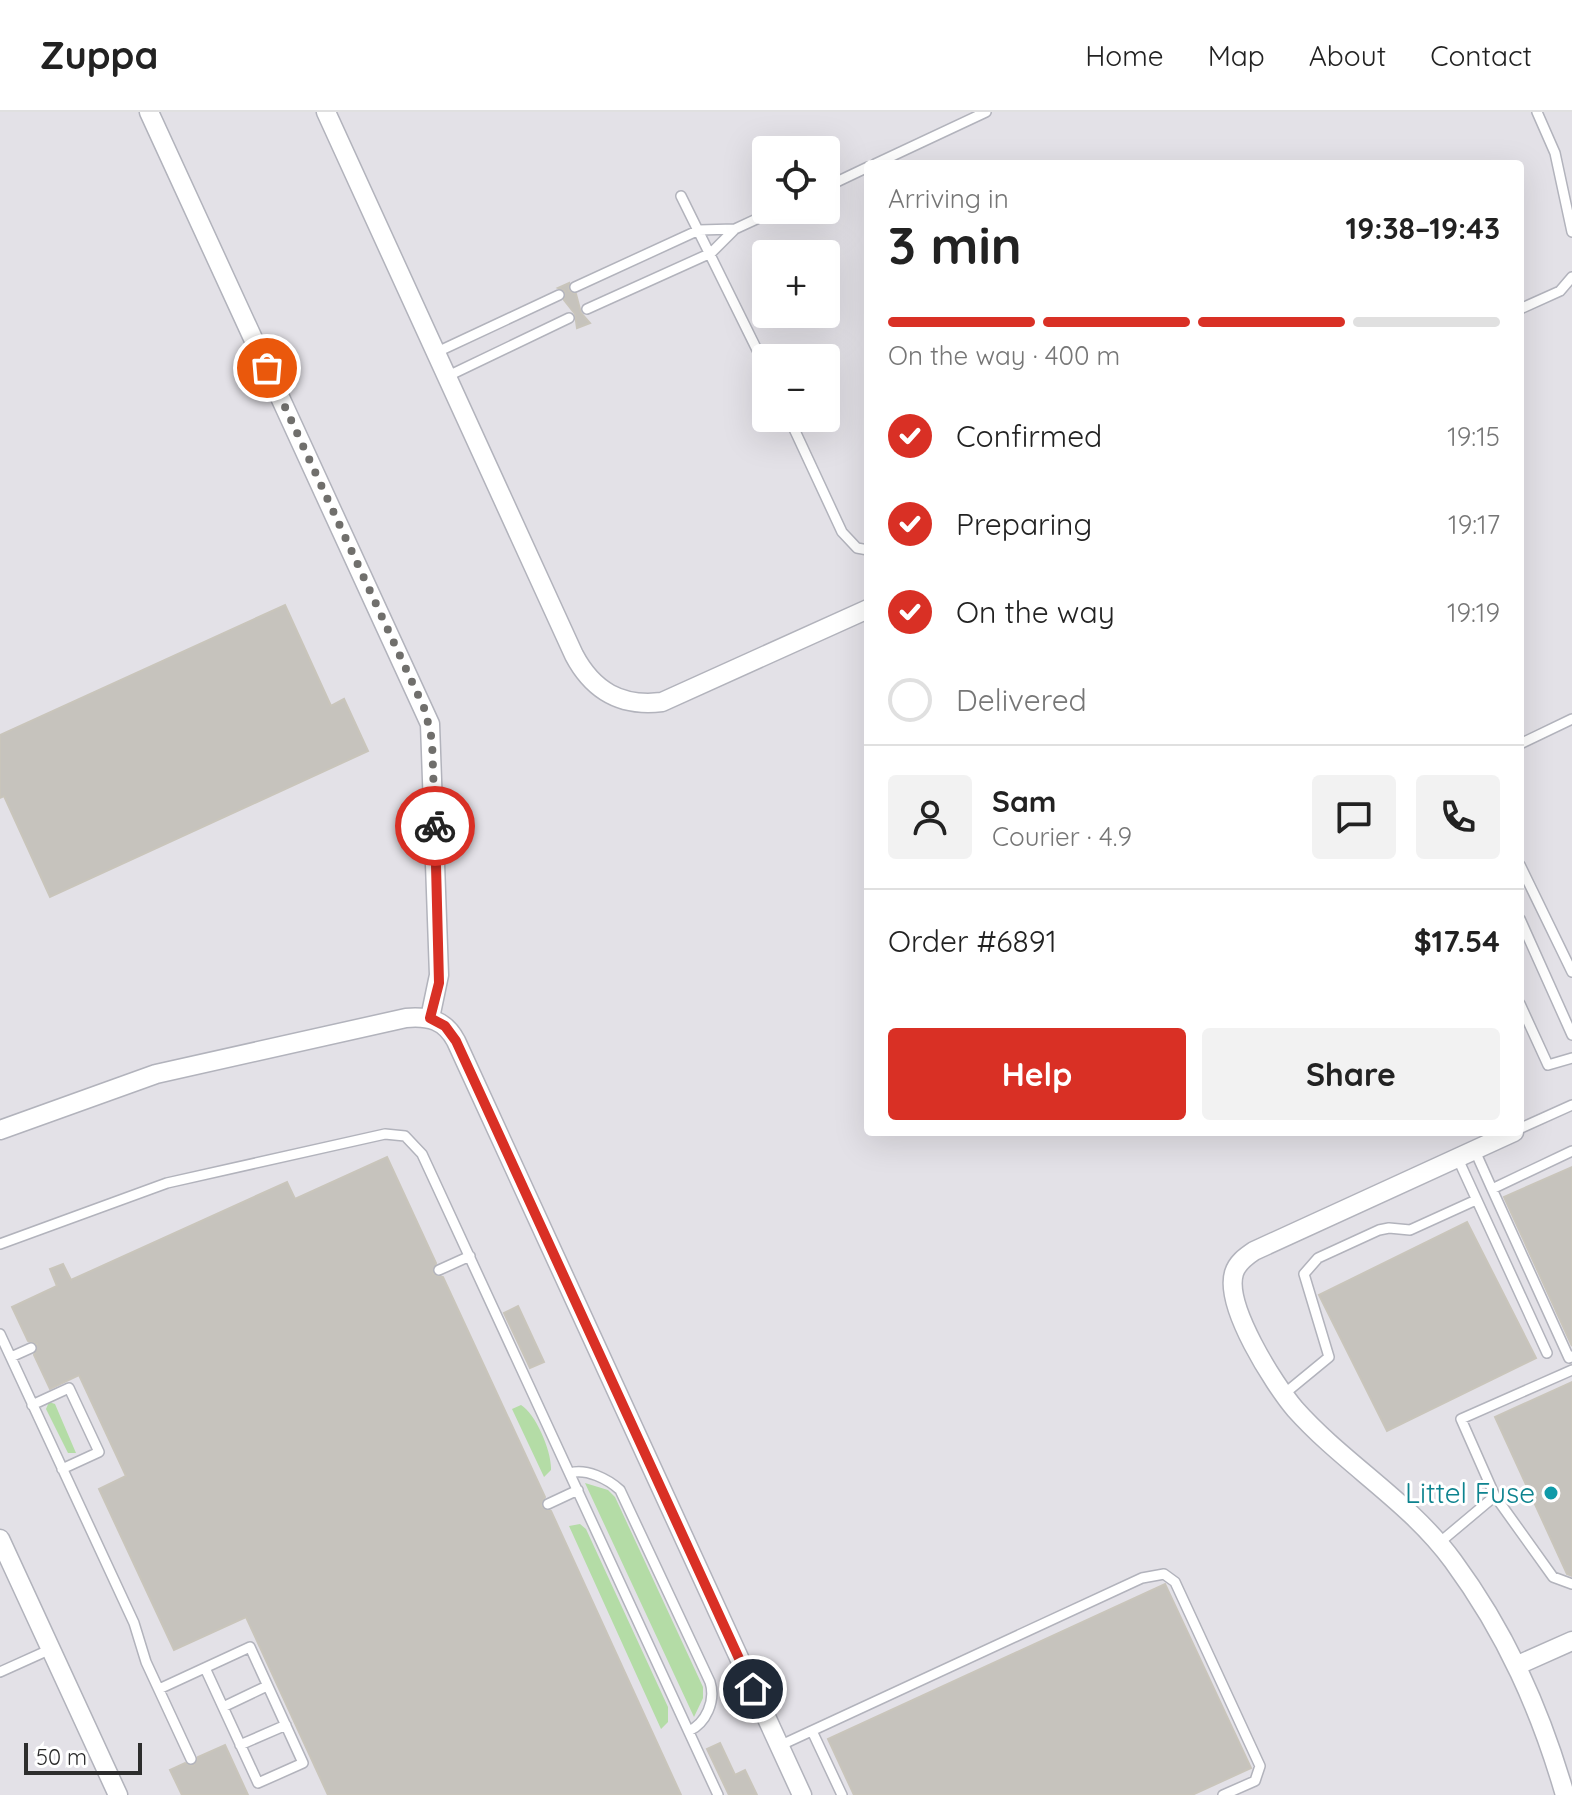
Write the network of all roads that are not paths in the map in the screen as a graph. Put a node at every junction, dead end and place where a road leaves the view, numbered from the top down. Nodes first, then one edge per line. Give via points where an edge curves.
1 (149, 112) edge
2 (326, 112) edge
3 (986, 112) edge
4 (1537, 112) edge
5 (884, 160) edge
6 (864, 169) edge
7 (840, 180) edge
8 (681, 196) dead end
9 (752, 221) edge
10 (735, 229) junction
11 (699, 230) junction
12 (1572, 232) edge
13 (711, 253) junction
14 (1572, 277) edge
15 (575, 287) dead end
16 (559, 295) dead end
17 (1524, 307) edge
18 (587, 309) dead end
19 (569, 318) dead end
20 (755, 344) edge
21 (435, 353) junction
22 (446, 377) junction
23 (796, 432) edge
24 (864, 549) edge
25 (864, 611) edge
26 (1572, 719) edge
27 (1524, 742) edge
28 (1524, 873) edge
29 (1524, 928) edge
30 (1572, 972) edge
31 (1524, 1013) edge
32 (430, 1018) junction
33 (1572, 1035) edge
34 (1572, 1058) edge
35 (1572, 1105) edge
36 (1524, 1126) edge
37 (0, 1130) edge
38 (1506, 1136) edge
39 (1572, 1151) edge
40 (1466, 1155) junction
41 (1492, 1189) junction
42 (1476, 1200) junction
43 (0, 1244) edge
44 (470, 1256) junction
45 (439, 1270) dead end
46 (0, 1334) edge
47 (31, 1348) dead end
48 (1547, 1353) dead end
49 (1572, 1356) edge
50 (11, 1357) junction
51 (1572, 1370) edge
52 (1284, 1394) junction
53 (32, 1405) junction
54 (62, 1469) junction
55 (570, 1473) junction
56 (578, 1490) junction
57 (1495, 1496) junction
58 (548, 1504) dead end
59 (0, 1539) edge
60 (1439, 1543) junction
61 (1572, 1584) edge
62 (1572, 1641) edge
63 (51, 1649) junction
64 (1518, 1665) junction
65 (205, 1668) junction
66 (0, 1672) edge
67 (267, 1686) junction
68 (159, 1689) junction
69 (223, 1707) junction
70 (286, 1725) junction
71 (689, 1731) junction
72 (812, 1731) junction
73 (240, 1745) junction
74 (779, 1746) junction
75 (191, 1759) dead end
76 (118, 1795) edge
77 (718, 1795) edge
78 (802, 1795) edge
79 (842, 1795) edge
80 (1223, 1795) edge
81 (1565, 1795) edge

1 - 32 street via 430,724 439,975
2 - 21 street
3 - 5 lane
4 - 12 lane via 1555,153
6 - 7 lane
8 - 11 lane
9 - 10 lane
10 - 11 lane
10 - 13 lane
11 - 13 lane
11 - 15 lane
13 - 18 lane
13 - 20 lane
14 - 17 lane via 1560,291
16 - 21 lane
19 - 22 lane
21 - 22 street
22 - 25 street via 574,655 587,678 605,693 639,704 673,698
23 - 24 lane via 842,532
26 - 27 lane
28 - 30 lane
29 - 33 lane
31 - 34 lane via 1548,1065
32 - 37 street via 401,1019 166,1072
32 - 74 street via 456,1041
35 - 36 lane
38 - 40 street
39 - 41 lane
40 - 41 lane
40 - 42 lane
40 - 52 street via 1268,1243 1237,1265 1233,1283 1244,1323
41 - 49 lane
42 - 48 lane
42 - 52 lane via 1410,1230 1379,1230 1318,1258 1304,1274 1329,1357
43 - 44 lane via 167,1183 391,1134 411,1140 422,1154
44 - 45 lane
44 - 55 lane
46 - 50 lane
47 - 50 lane
50 - 53 lane
51 - 57 lane via 1461,1419
52 - 60 street
53 - 54 lane
53 - 54 lane via 69,1388 99,1452
54 - 68 lane
55 - 56 lane
55 - 71 lane via 599,1477 620,1490 712,1687 701,1724
56 - 58 lane
56 - 71 lane
57 - 60 lane
57 - 61 lane via 1553,1577
59 - 63 street
60 - 64 street
62 - 64 street
63 - 66 lane
63 - 76 street
64 - 81 street
65 - 67 lane via 250,1647
65 - 68 lane
65 - 69 lane
67 - 69 lane
67 - 70 lane
68 - 75 lane
69 - 73 lane
70 - 73 lane
70 - 73 lane via 303,1763 258,1783
71 - 77 lane
72 - 74 lane
72 - 79 lane
72 - 80 lane via 1142,1578 1164,1574 1175,1582 1260,1766 1255,1781
74 - 78 street

